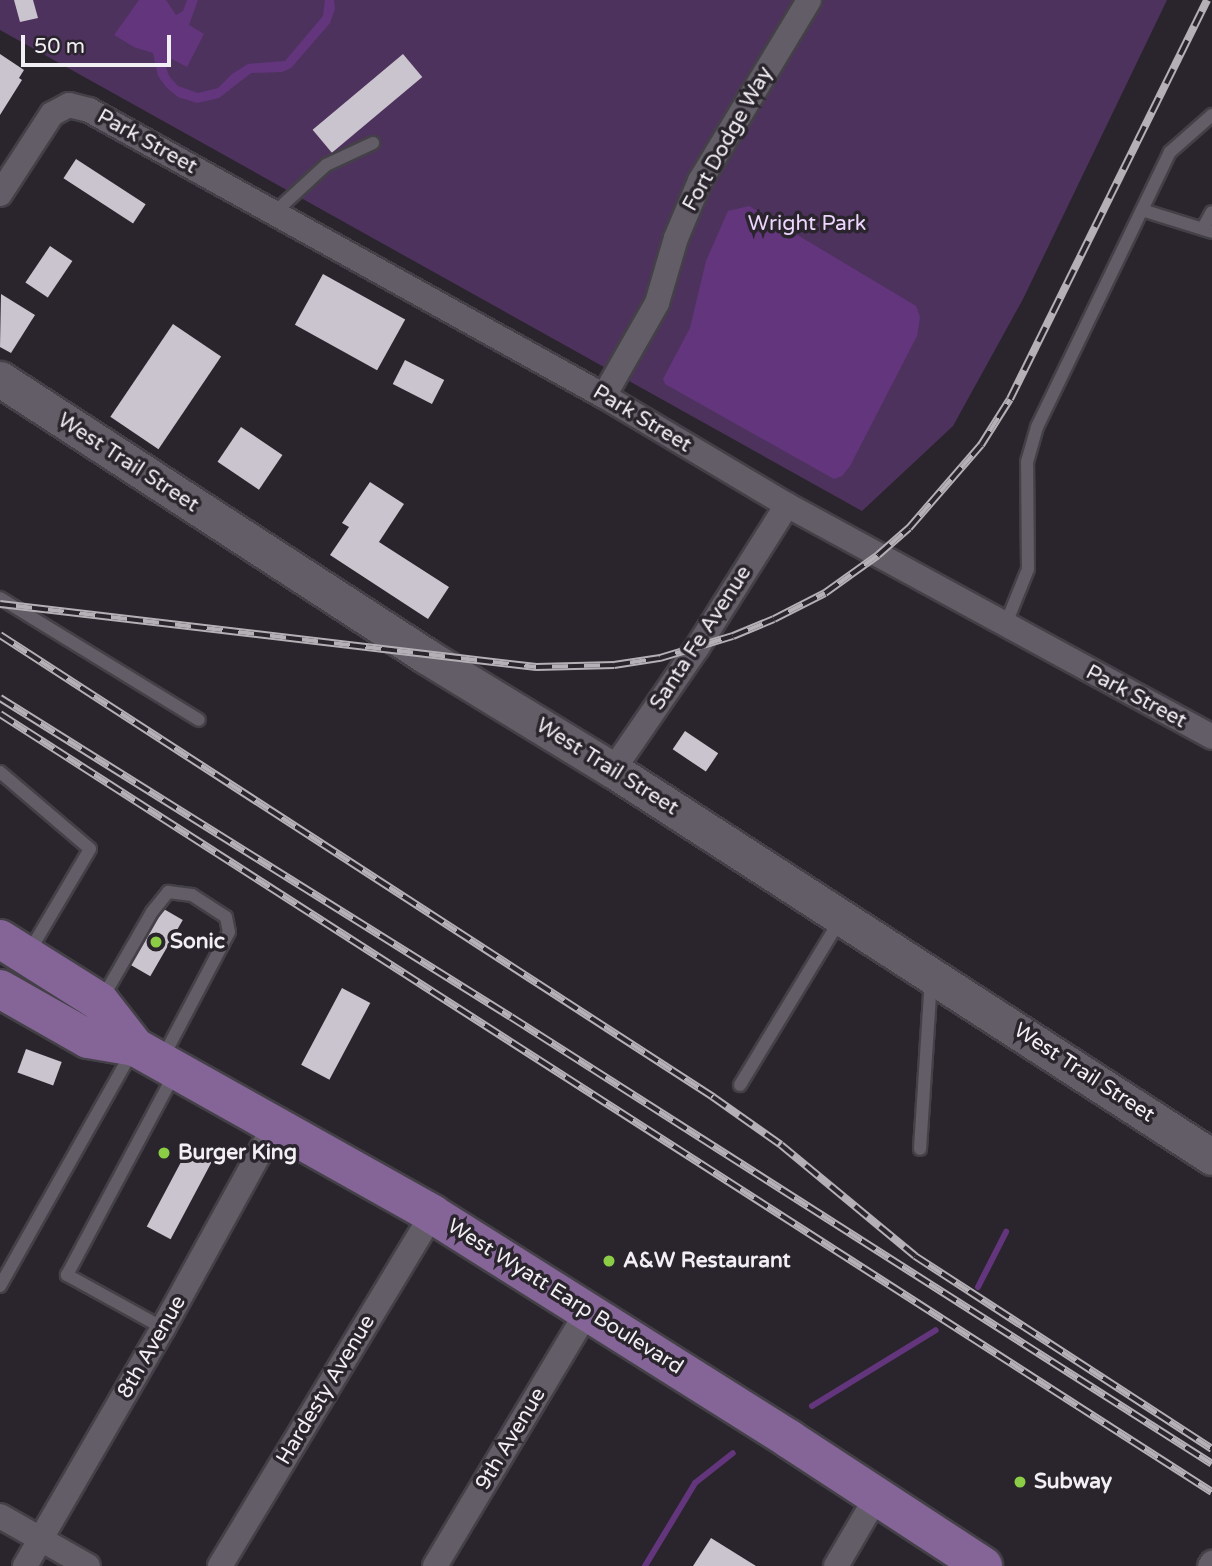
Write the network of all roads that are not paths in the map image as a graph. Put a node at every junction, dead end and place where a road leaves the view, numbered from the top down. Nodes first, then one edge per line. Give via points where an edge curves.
1 (808, 0) edge
2 (1212, 115) edge
3 (373, 142) dead end
4 (0, 194) edge
5 (1142, 210) junction
6 (1212, 212) edge
7 (274, 213) junction
8 (1207, 230) edge
9 (0, 379) edge
10 (604, 397) junction
11 (787, 505) junction
12 (0, 598) edge
13 (1005, 627) junction
14 (199, 720) dead end
15 (1212, 737) edge
16 (613, 770) junction
17 (0, 772) edge
18 (842, 917) junction
19 (13, 949) edge
20 (931, 976) junction
21 (1, 993) edge
22 (100, 1002) junction
23 (158, 1059) junction
24 (740, 1085) dead end
25 (275, 1125) junction
26 (920, 1149) dead end
27 (1212, 1157) edge
28 (432, 1214) junction
29 (0, 1286) edge
30 (587, 1312) junction
31 (163, 1328) junction
32 (877, 1496) junction
33 (0, 1516) edge
34 (41, 1539) junction
35 (25, 1566) edge
36 (89, 1566) edge
37 (220, 1566) edge
38 (435, 1566) edge
39 (836, 1566) edge
40 (983, 1566) edge

1 - 10 street, Fort Dodge Way via 700,181 651,315
2 - 5 lane via 1170,152
3 - 7 lane via 326,165
4 - 7 street, Park Street via 52,114 69,105 89,110
5 - 8 lane
5 - 13 lane via 1037,427 1027,462 1028,569
6 - 8 lane
7 - 10 street, Park Street
9 - 16 main road, West Trail Street via 426,656
10 - 11 street, Park Street
11 - 13 street, Park Street
11 - 16 street, Santa Fe Avenue
12 - 14 lane
13 - 15 street, Park Street
16 - 18 main road, West Trail Street
17 - 19 lane via 90,849
18 - 20 main road, West Trail Street
18 - 24 lane
19 - 21 street
19 - 22 main road, West Wyatt Earp Boulevard
20 - 26 lane
20 - 27 main road, West Trail Street
21 - 23 main road, West Wyatt Earp Boulevard via 88,1039
22 - 23 main road, West Wyatt Earp Boulevard
22 - 23 lane via 168,892 192,895 226,917 229,932
23 - 25 main road, West Wyatt Earp Boulevard
23 - 29 lane
23 - 31 lane via 66,1275
25 - 28 main road, West Wyatt Earp Boulevard
25 - 31 street, 8th Avenue
28 - 30 main road, West Wyatt Earp Boulevard
28 - 37 street, Hardesty Avenue
30 - 32 main road, West Wyatt Earp Boulevard
30 - 38 street, 9th Avenue
31 - 34 street, 8th Avenue
32 - 39 street
32 - 40 main road, West Wyatt Earp Boulevard
33 - 34 street
34 - 35 street, 8th Avenue
34 - 36 street

